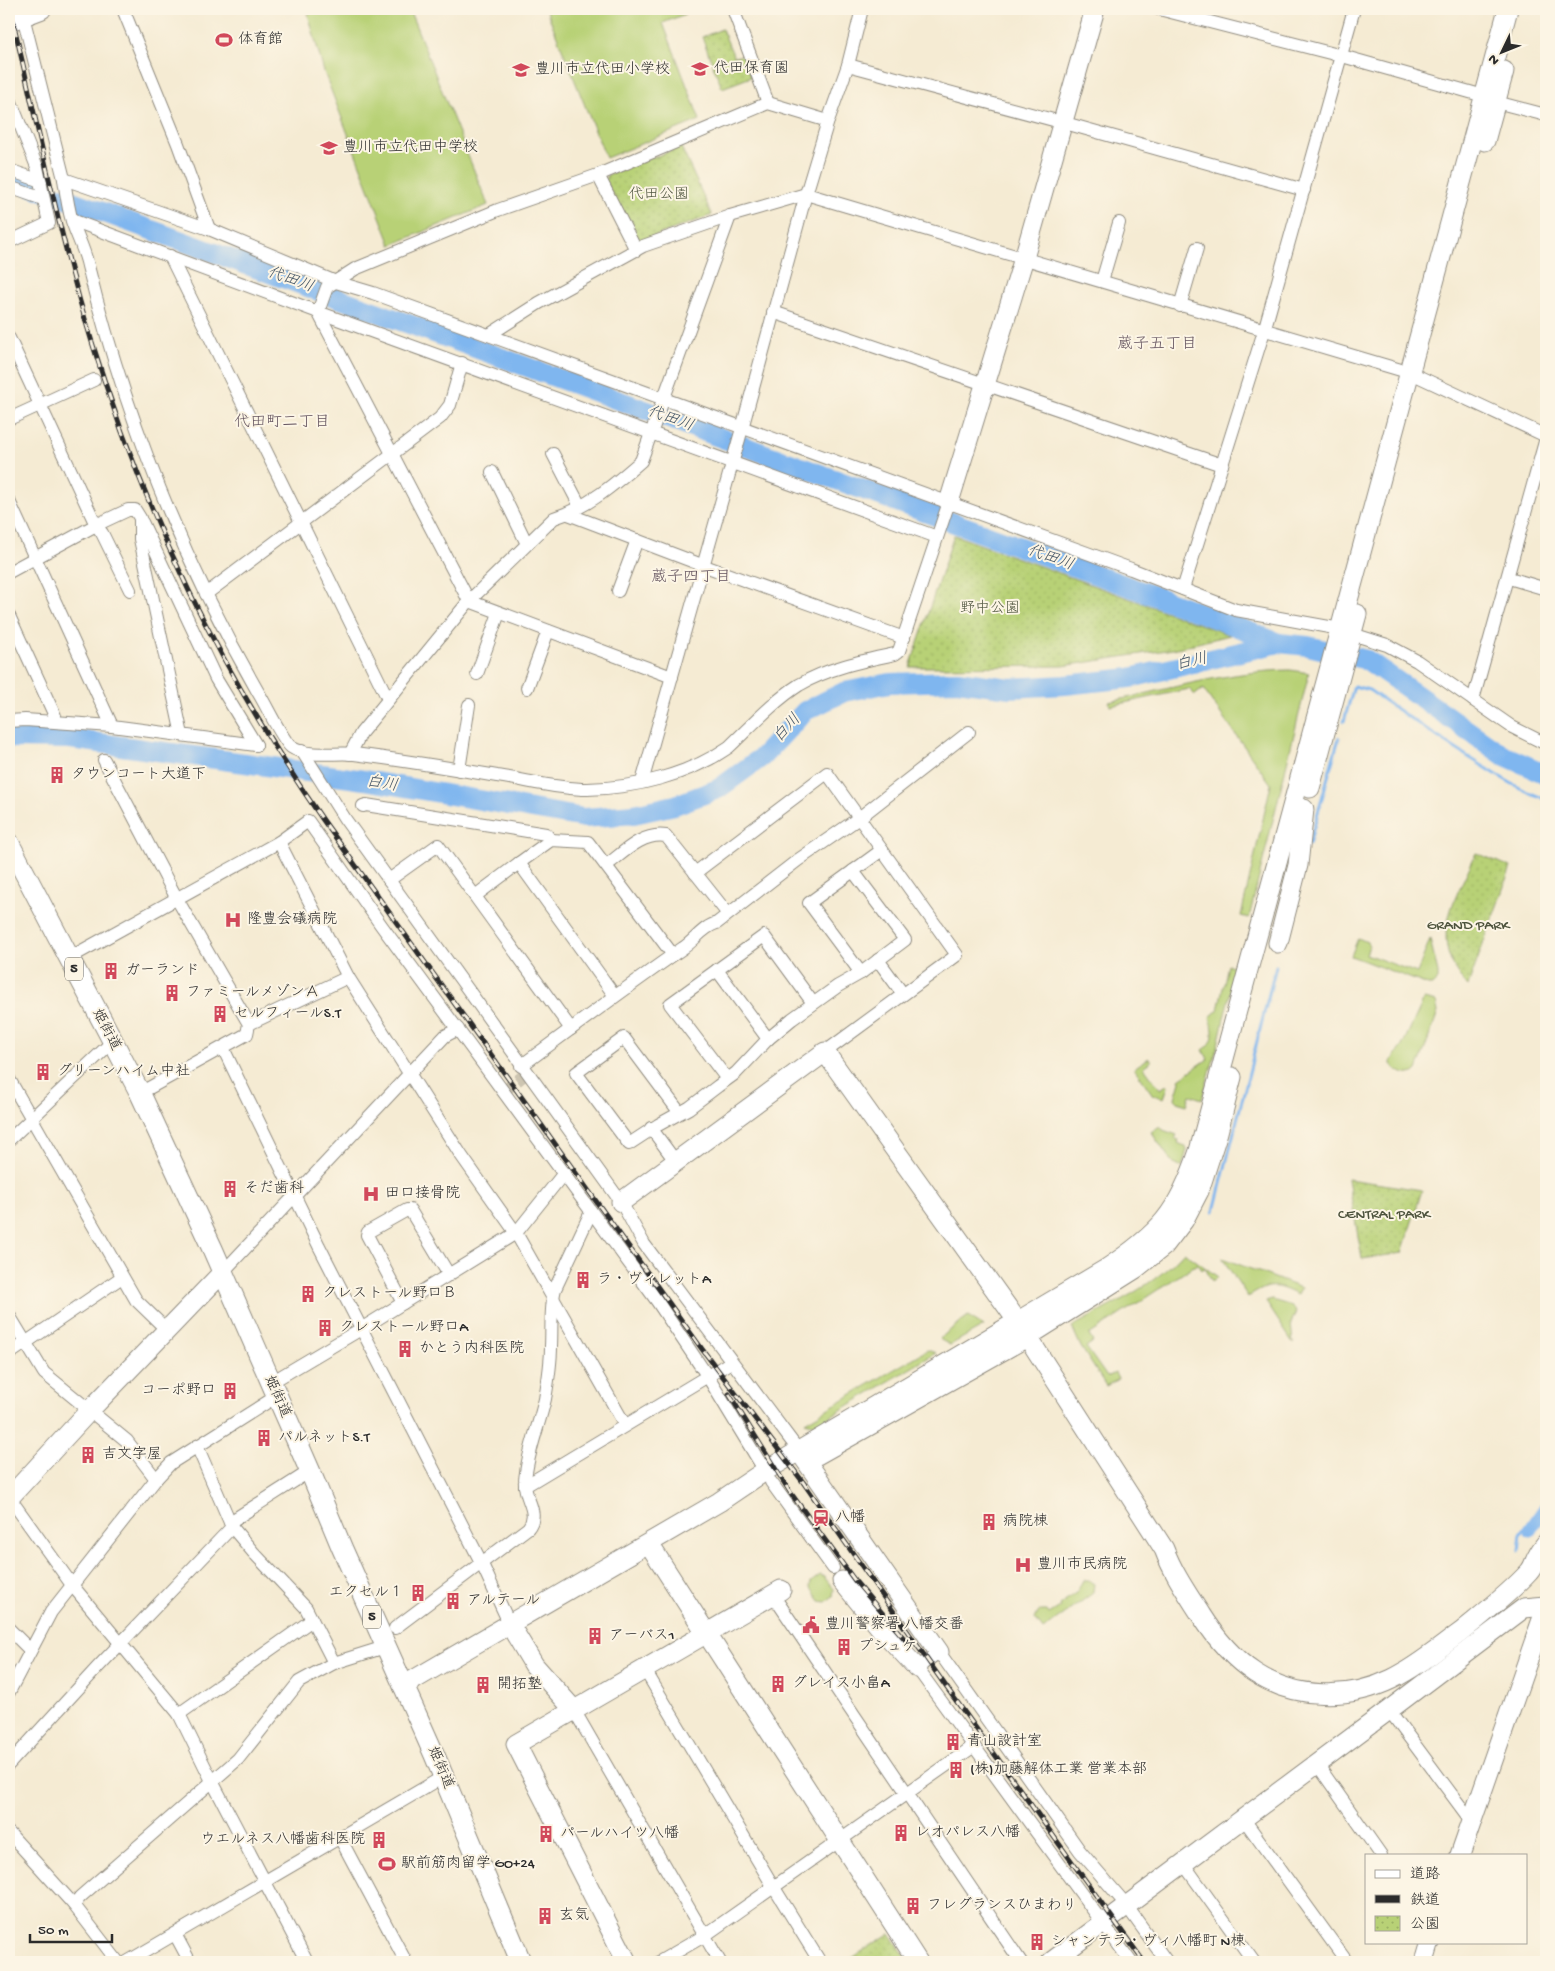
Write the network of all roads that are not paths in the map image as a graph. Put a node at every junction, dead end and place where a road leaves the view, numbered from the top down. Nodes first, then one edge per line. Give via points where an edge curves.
1 (123, 9) edge
2 (733, 9) edge
3 (862, 9) edge
4 (1095, 9) edge
5 (1159, 9) edge
6 (1354, 9) edge
7 (1508, 9) edge
8 (1520, 9) edge
9 (24, 15) edge
10 (1342, 56) junction
11 (848, 65) junction
12 (9, 97) edge
13 (1490, 99) junction
14 (768, 103) junction
15 (1546, 115) edge
16 (828, 121) junction
17 (1062, 124) junction
18 (9, 170) edge
19 (598, 175) junction
20 (64, 179) junction
21 (9, 187) edge
22 (42, 190) junction
23 (1304, 190) junction
24 (806, 194) junction
25 (730, 216) junction
26 (72, 220) junction
27 (1119, 223) dead end
28 (209, 229) junction
29 (9, 242) edge
30 (1197, 248) dead end
31 (636, 250) junction
32 (170, 256) junction
33 (1024, 258) junction
34 (1102, 281) junction
35 (332, 284) junction
36 (1180, 306) junction
37 (320, 309) junction
38 (773, 312) junction
39 (1264, 331) junction
40 (489, 335) junction
41 (9, 338) edge
42 (462, 363) junction
43 (1416, 376) junction
44 (94, 380) dead end
45 (984, 385) junction
46 (662, 402) junction
47 (40, 405) junction
48 (9, 419) edge
49 (652, 430) junction
50 (742, 430) junction
51 (1546, 437) edge
52 (552, 454) dead end
53 (393, 455) junction
54 (733, 459) junction
55 (1222, 465) junction
56 (492, 472) dead end
57 (9, 501) edge
58 (580, 506) junction
59 (947, 506) junction
60 (568, 514) junction
61 (140, 518) junction
62 (301, 522) junction
63 (96, 524) junction
64 (938, 533) junction
65 (637, 540) junction
66 (527, 544) junction
67 (35, 558) junction
68 (702, 565) junction
69 (9, 572) edge
70 (1509, 578) junction
71 (1182, 589) junction
72 (1546, 589) edge
73 (130, 590) dead end
74 (618, 591) dead end
75 (206, 594) junction
76 (469, 601) junction
77 (499, 613) junction
78 (9, 616) edge
79 (548, 631) junction
80 (1345, 636) junction
81 (904, 638) junction
82 (1336, 669) junction
83 (477, 674) dead end
84 (672, 678) junction
85 (527, 688) dead end
86 (388, 700) junction
87 (1473, 700) junction
88 (468, 705) dead end
89 (55, 716) dead end
90 (9, 720) edge
91 (112, 726) junction
92 (969, 732) dead end
93 (182, 735) junction
94 (1546, 744) edge
95 (304, 754) junction
96 (350, 754) junction
97 (104, 760) dead end
98 (459, 770) junction
99 (642, 782) junction
100 (362, 806) dead end
101 (1304, 809) junction
102 (859, 818) junction
103 (551, 840) junction
104 (279, 842) junction
105 (9, 843) edge
106 (882, 850) junction
107 (519, 863) junction
108 (14, 865) edge
109 (607, 865) junction
110 (853, 871) junction
111 (695, 872) junction
112 (388, 880) junction
113 (475, 896) junction
114 (177, 899) junction
115 (728, 914) junction
116 (1278, 943) dead end
117 (673, 955) junction
118 (68, 958) junction
119 (878, 960) junction
120 (717, 970) junction
121 (861, 973) junction
122 (348, 976) junction
123 (904, 994) junction
124 (615, 996) junction
125 (813, 1003) junction
126 (249, 1024) junction
127 (458, 1029) junction
128 (571, 1029) junction
129 (768, 1039) junction
130 (112, 1042) junction
131 (223, 1048) junction
132 (825, 1052) junction
133 (521, 1066) junction
134 (410, 1075) junction
135 (9, 1079) edge
136 (727, 1080) junction
137 (140, 1094) junction
138 (680, 1113) junction
139 (31, 1119) junction
140 (651, 1128) junction
141 (9, 1140) edge
142 (676, 1162) junction
143 (564, 1173) junction
144 (295, 1196) junction
145 (621, 1202) junction
146 (591, 1212) junction
147 (516, 1233) junction
148 (222, 1272) junction
149 (449, 1275) junction
150 (122, 1278) junction
151 (552, 1299) junction
152 (403, 1303) junction
153 (9, 1315) edge
154 (361, 1329) junction
155 (1023, 1330) junction
156 (168, 1331) junction
157 (25, 1343) junction
158 (9, 1354) edge
159 (731, 1362) junction
160 (708, 1377) junction
161 (274, 1389) junction
162 (90, 1410) junction
163 (625, 1425) junction
164 (197, 1446) junction
165 (802, 1456) junction
166 (310, 1471) junction
167 (768, 1477) junction
168 (156, 1478) junction
169 (525, 1486) junction
170 (9, 1498) edge
171 (231, 1524) junction
172 (649, 1544) junction
173 (1543, 1554) edge
174 (481, 1562) junction
175 (838, 1575) joint
176 (72, 1585) junction
177 (777, 1593) joint
178 (1546, 1607) edge
179 (312, 1620) junction
180 (510, 1625) junction
181 (395, 1628) dead end
182 (9, 1629) edge
183 (706, 1634) junction
184 (121, 1643) junction
185 (385, 1647) junction
186 (30, 1650) junction
187 (938, 1652) junction
188 (334, 1663) junction
189 (917, 1668) junction
190 (645, 1670) junction
191 (403, 1686) junction
192 (9, 1692) edge
193 (574, 1710) junction
194 (1389, 1710) junction
195 (179, 1714) junction
196 (974, 1746) junction
197 (9, 1764) edge
198 (1317, 1764) junction
199 (444, 1776) junction
200 (212, 1781) junction
201 (907, 1792) junction
202 (1243, 1818) junction
203 (1472, 1822) junction
204 (9, 1832) edge
205 (340, 1838) junction
206 (840, 1841) junction
207 (1380, 1854) edge
208 (1460, 1854) edge
209 (1182, 1863) junction
210 (264, 1881) junction
211 (773, 1886) junction
212 (74, 1905) junction
213 (1127, 1906) junction
214 (1104, 1924) junction
215 (175, 1934) junction
216 (704, 1936) junction
217 (1429, 1944) edge
218 (118, 1962) edge
219 (127, 1962) edge
220 (190, 1962) edge
221 (307, 1962) edge
222 (406, 1962) edge
223 (521, 1962) edge
224 (627, 1962) edge
225 (659, 1962) edge
226 (720, 1962) edge
227 (820, 1962) edge
228 (918, 1962) edge
229 (1021, 1962) edge
230 (1050, 1962) edge
231 (1131, 1962) edge
232 (1167, 1962) edge
233 (1254, 1962) edge
234 (1347, 1962) edge
235 (1424, 1962) edge

1 - 28 street
2 - 14 street
3 - 11 street
4 - 17 street
5 - 10 street
6 - 10 street
7 - 13 street
8 - 13 street
9 - 20 street
10 - 13 street
10 - 23 street
11 - 16 street
11 - 17 street
12 - 22 street via 38,167
13 - 15 street
13 - 43 street
14 - 16 street
14 - 19 street
16 - 24 street
17 - 23 street
17 - 33 street
18 - 22 street
19 - 31 street
19 - 35 street via 498,210 355,269
20 - 26 street
20 - 28 street
21 - 22 street
22 - 29 street via 49,223
23 - 39 street
24 - 25 street
24 - 33 street
24 - 38 street
25 - 31 street
25 - 46 street
26 - 32 street
26 - 75 street via 88,263 126,400
27 - 34 street
28 - 35 street
30 - 36 street
31 - 40 street via 539,303
32 - 37 street
32 - 62 street
33 - 34 street
33 - 45 street
34 - 36 street
35 - 37 street
35 - 40 street via 373,293
36 - 39 street
37 - 42 street
37 - 53 street
38 - 45 street
38 - 50 street
39 - 43 street
39 - 55 street
40 - 46 street
41 - 47 street
42 - 49 street
42 - 53 street via 450,405 440,418
43 - 51 street
43 - 80 street
44 - 47 street
45 - 55 street
45 - 59 street
46 - 49 street
46 - 50 street
47 - 48 street
47 - 63 street
49 - 54 street
49 - 58 street via 641,460 615,484
50 - 54 street
50 - 59 street
51 - 70 street
52 - 58 street
53 - 62 street
53 - 76 street
54 - 64 street
54 - 68 street
55 - 71 street
56 - 66 street
57 - 67 street
58 - 60 street
59 - 64 street
59 - 71 street
60 - 65 street
60 - 66 street via 554,518
61 - 63 street via 135,510 128,510
61 - 93 street via 140,539
61 - 93 street via 216,679 256,744
62 - 75 street
62 - 86 street
63 - 67 street
63 - 73 street
64 - 81 street
65 - 68 street
65 - 74 street
66 - 76 street
67 - 69 street
67 - 91 street
68 - 81 street
68 - 84 street
70 - 72 street
70 - 87 street
71 - 80 street via 1236,610
75 - 95 street via 290,747
76 - 77 street
76 - 86 street
77 - 79 street
77 - 83 street
78 - 89 street
79 - 84 street
79 - 85 street
80 - 82 street
80 - 87 street via 1387,645 1417,661
81 - 99 street via 895,654 839,667 800,685 718,754 685,770
82 - 101 street
82 - 155 street via 1199,1151 1185,1189 1163,1223 1145,1241
84 - 99 street
86 - 96 street via 361,733
87 - 94 street via 1512,727
88 - 98 street
90 - 91 street
91 - 93 street
92 - 102 street
95 - 96 street
95 - 112 street
96 - 98 street
97 - 114 street
98 - 99 street via 584,789
100 - 103 street via 546,834
101 - 116 street via 1298,864
101 - 155 street via 1218,1132 1199,1191 1188,1213 1173,1235 1135,1269
102 - 106 street
102 - 111 street via 827,774
102 - 115 street
103 - 107 street
103 - 109 street via 588,842
104 - 114 street
104 - 122 street
104 - 127 street via 308,821
105 - 108 main road, 姫街道 / 5
106 - 110 street
106 - 123 street via 957,954
107 - 113 street
107 - 124 street
108 - 118 main road, 姫街道 / 5
109 - 111 street via 641,839 658,835 666,836
109 - 117 street
110 - 119 street via 904,940
110 - 121 street via 809,903
111 - 115 street
112 - 113 street via 438,845
112 - 133 street
113 - 128 street
114 - 118 street
114 - 126 street
115 - 117 street
117 - 124 street
118 - 130 main road, 姫街道 / 5
119 - 121 street
119 - 123 street
120 - 125 street via 764,936
120 - 129 street
120 - 136 street via 670,1004
121 - 125 street
122 - 126 street
122 - 134 street
123 - 132 street
124 - 128 street
125 - 129 street
126 - 131 street via 247,1034
127 - 134 street via 445,1036
127 - 143 street
128 - 133 street
129 - 136 street
130 - 137 main road, 姫街道 / 5
130 - 139 street
131 - 137 street
131 - 144 street
132 - 142 street
132 - 155 street
133 - 145 street
134 - 144 street
134 - 147 street
135 - 139 street
136 - 138 street
137 - 148 main road, 姫街道 / 5
138 - 140 street
138 - 140 street via 624,1038 576,1073 629,1144
139 - 141 street
139 - 150 street
140 - 142 street
142 - 145 street
143 - 146 street
143 - 147 street
144 - 148 street
144 - 154 street
145 - 159 street via 644,1244
146 - 151 street
146 - 160 street
147 - 149 street
147 - 151 street
148 - 156 street
148 - 161 main road, 姫街道 / 5
149 - 152 street
149 - 152 street via 410,1210 368,1232
150 - 156 street via 136,1300
150 - 157 street
151 - 163 street
151 - 169 street via 551,1349 545,1398 533,1438
152 - 154 street
153 - 157 street
154 - 161 street
154 - 174 street
155 - 165 street
155 - 173 street via 1164,1549 1171,1569 1208,1625 1239,1661 1272,1682 1326,1694 1342,1694 1375,1686 1411,1668 1498,1601
156 - 162 street
157 - 158 street
157 - 162 street via 44,1373
159 - 160 street
159 - 165 street
160 - 163 street
160 - 167 street
161 - 164 street
161 - 166 main road, 姫街道 / 5
162 - 168 street via 127,1441
162 - 170 street
163 - 169 street
164 - 168 street
164 - 171 street
165 - 167 street
165 - 187 street
166 - 171 street
166 - 185 main road, 姫街道 / 5
167 - 172 street
167 - 175 street
168 - 176 street
169 - 174 street via 533,1522
170 - 176 street
171 - 179 street via 252,1552 306,1608
171 - 184 street
172 - 180 street
172 - 183 street
174 - 180 street
174 - 181 street
175 - 189 street
176 - 184 street
176 - 186 street via 51,1612
177 - 183 street
177 - 201 street
178 - 194 street via 1524,1608
178 - 203 street
179 - 188 street
179 - 195 street
180 - 191 street
180 - 193 street via 534,1665
182 - 186 street
183 - 190 street
183 - 206 street
184 - 195 street
184 - 197 street
185 - 188 street
185 - 191 main road, 姫街道 / 5
186 - 192 street
187 - 189 street
187 - 213 street via 1080,1851
188 - 200 street via 299,1682 238,1759
189 - 196 street
190 - 193 street
190 - 211 street
191 - 199 main road, 姫街道 / 5
193 - 216 street
193 - 224 street via 516,1744
194 - 198 street
194 - 203 street
195 - 200 street
196 - 201 street
196 - 214 street
198 - 202 street
198 - 207 street
199 - 205 street
199 - 223 main road, 姫街道 / 5
200 - 210 street
200 - 212 street
201 - 206 street
201 - 229 street
202 - 209 street
202 - 234 street
203 - 208 street
204 - 212 street
205 - 210 street
205 - 222 street
206 - 211 street
206 - 228 street
209 - 213 street
209 - 233 street
210 - 215 street
210 - 221 street
211 - 216 street
211 - 227 street
212 - 218 street
213 - 214 street
213 - 232 street
214 - 230 street
214 - 231 street
215 - 219 street
215 - 220 street
216 - 225 street
216 - 226 street
217 - 235 street

